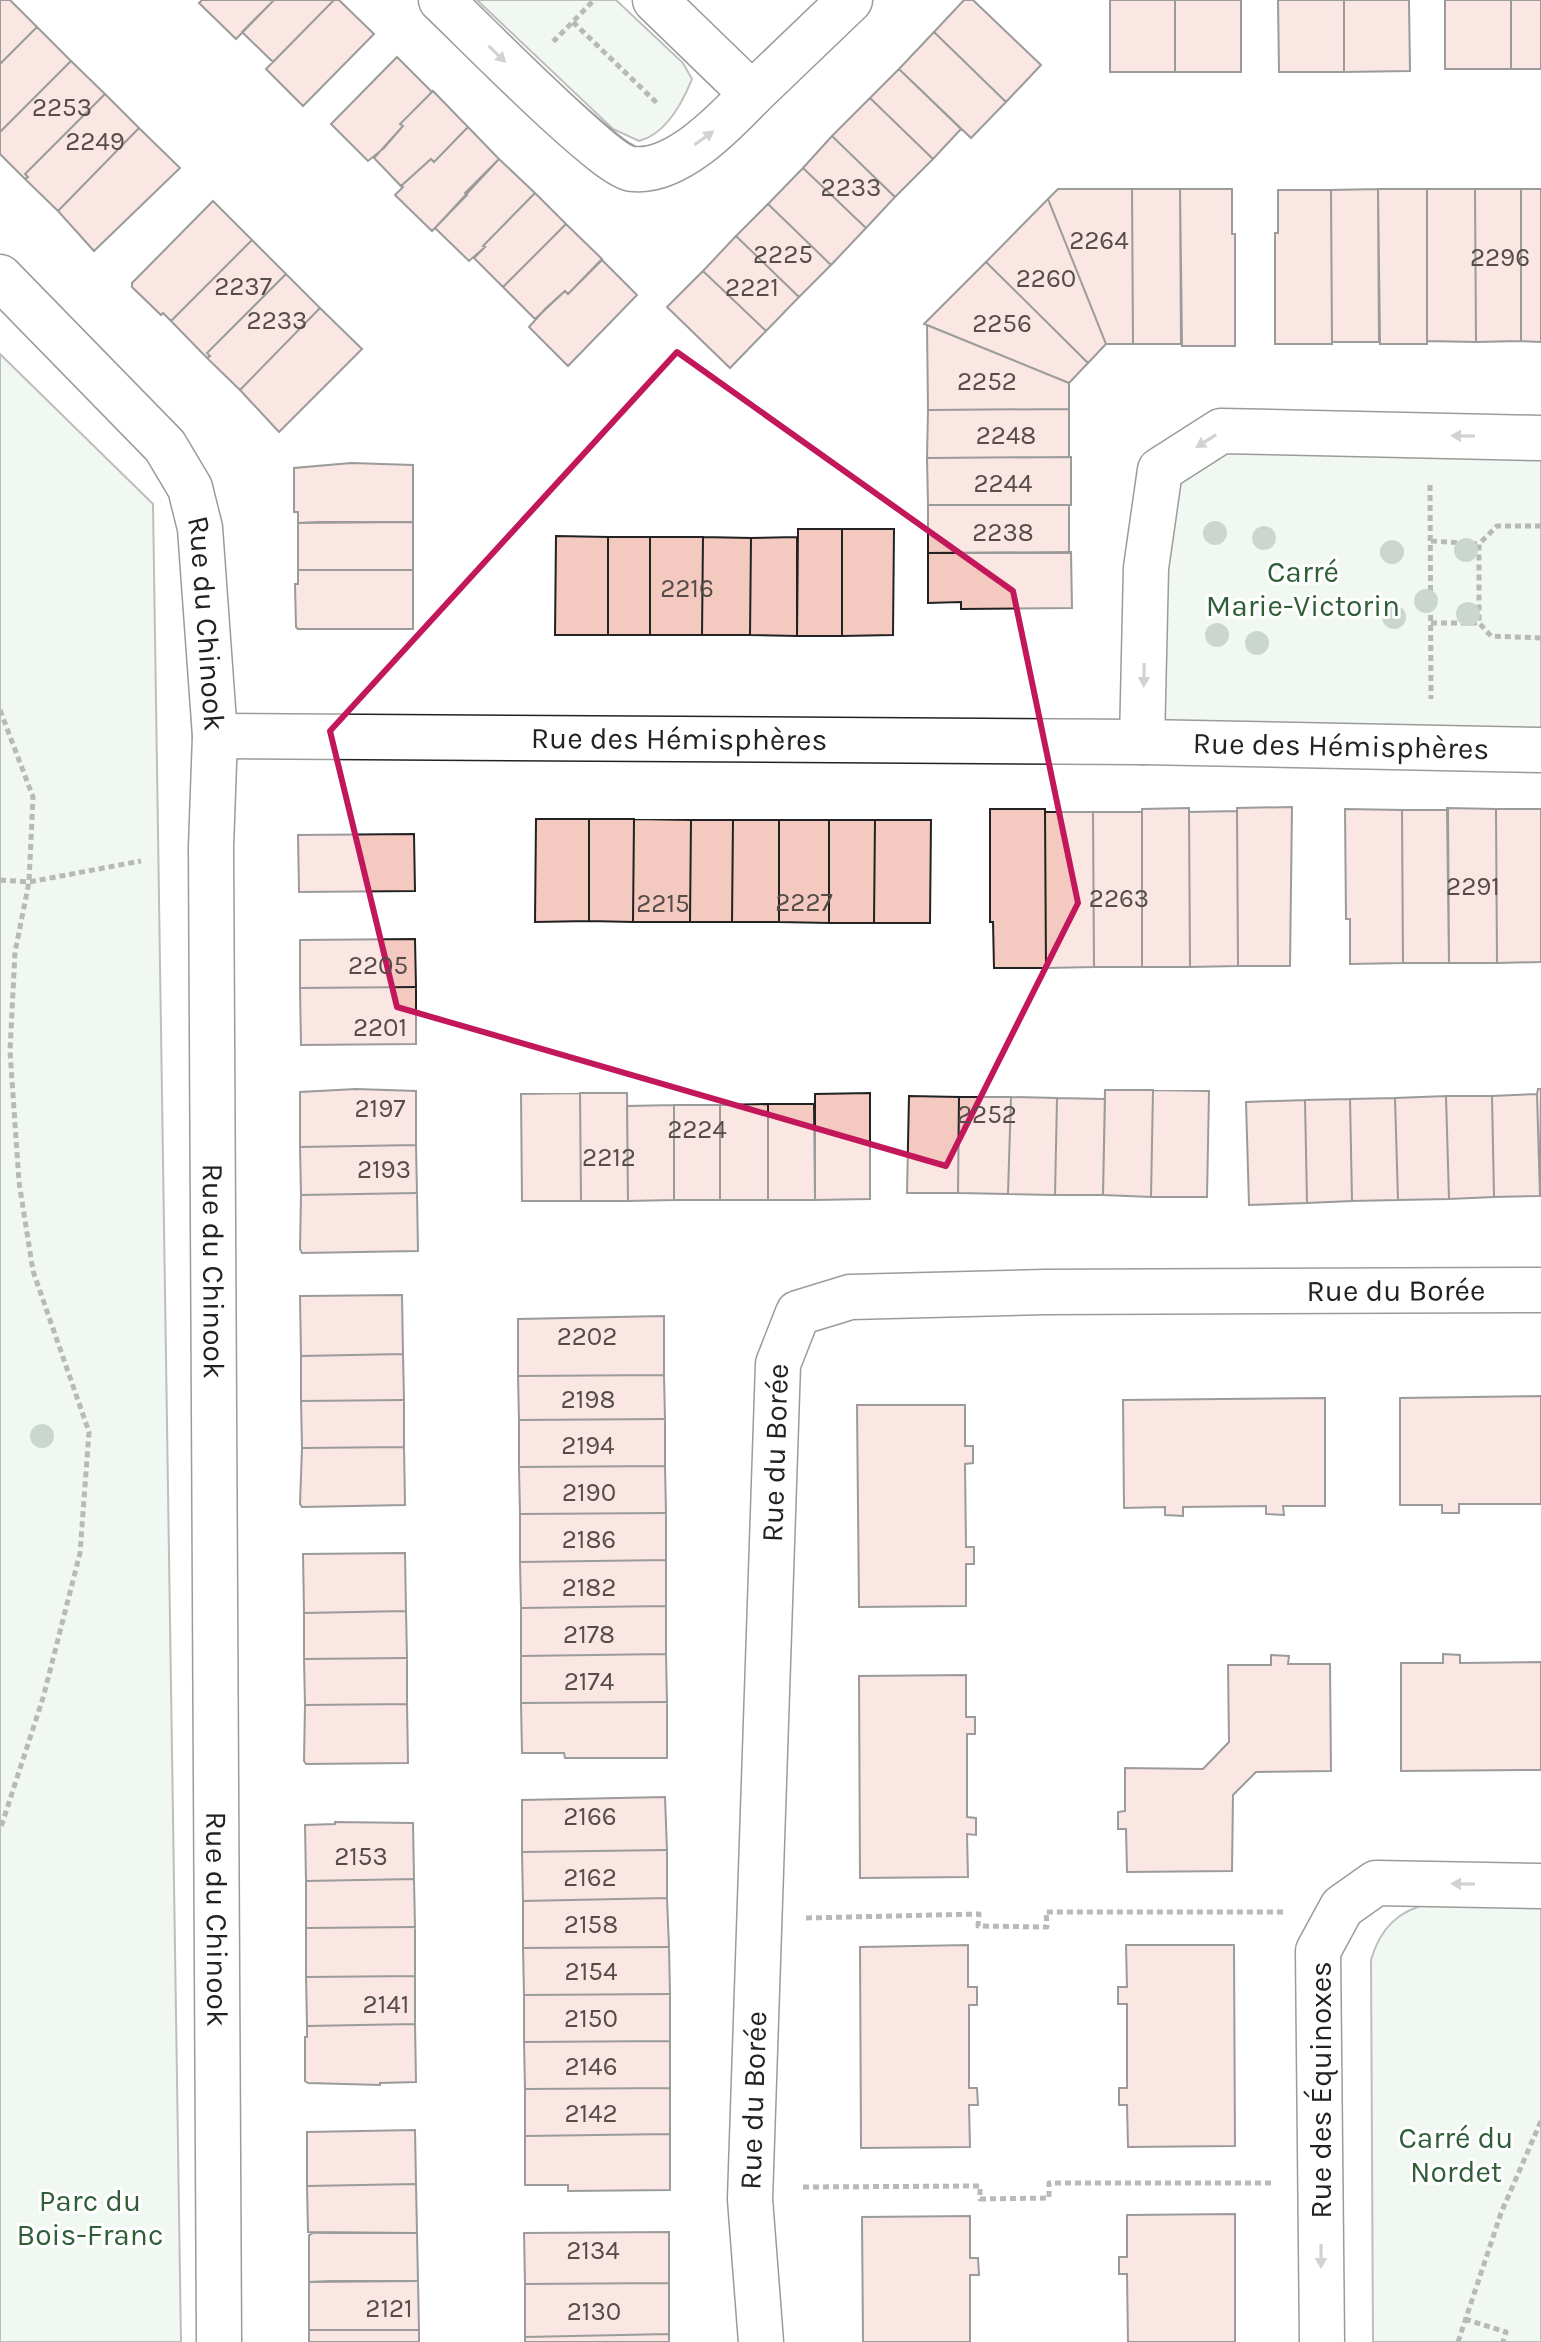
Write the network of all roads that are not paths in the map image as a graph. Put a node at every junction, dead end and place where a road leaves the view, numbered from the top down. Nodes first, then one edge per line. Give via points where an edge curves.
1 (441, 0) edge
2 (655, 0) edge
3 (850, 0) edge
4 (752, 94) junction
5 (0, 277) edge
6 (1541, 438) edge
7 (215, 736) junction
8 (1142, 742) junction
9 (1541, 750) edge
10 (1541, 1290) edge
11 (1541, 1886) edge
12 (219, 2342) edge
13 (761, 2342) edge
14 (1322, 2342) edge

1 -> 4 street via 599,151 630,170 667,165 720,127
2 - 4 street
3 - 4 street
5 - 7 street, Rue du Chinook via 165,446 190,488 200,528
6 -> 8 street via 1221,431 1160,470 1146,568
7 - 8 street, Rue des Hémisphères
7 - 12 street, Rue du Chinook via 211,863
8 - 9 street, Rue des Hémisphères
10 - 13 street, Rue du Borée via 850,1297 798,1313 777,1379 750,2199
11 -> 14 street, Rue des Équinoxes via 1376,1883 1342,1907 1318,1951

